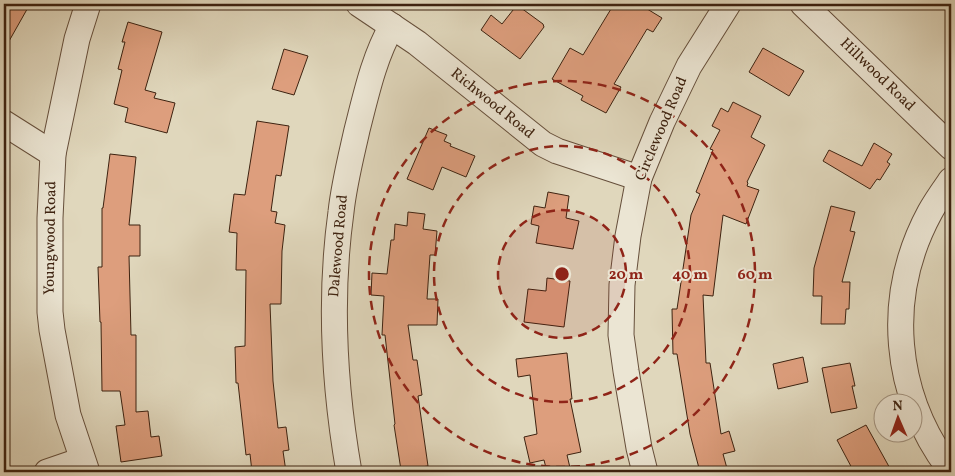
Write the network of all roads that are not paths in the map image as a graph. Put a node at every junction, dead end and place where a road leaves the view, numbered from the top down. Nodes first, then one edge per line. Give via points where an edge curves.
1 (88, 4) edge
2 (359, 4) edge
3 (728, 4) edge
4 (803, 4) edge
5 (392, 26) junction
6 (4, 123) edge
7 (951, 147) edge
8 (52, 154) junction
9 (639, 178) junction
10 (951, 180) edge
11 (85, 466) edge
12 (951, 471) edge
13 (47, 472) edge
14 (349, 472) edge
15 (645, 472) edge

1 - 8 street, Youngwood Road via 77,39
2 - 5 street, Richwood Road
3 - 9 street, Circlewood Road via 676,91
4 - 7 street, Hillwood Road
5 - 9 street, Richwood Road via 543,144
5 - 14 street, Dalewood Road via 382,44 362,110 345,187 337,246 334,311 336,377
6 - 8 street
8 - 11 street, Youngwood Road via 50,312 68,415
9 - 15 street, Circlewood Road via 622,285 621,335
10 - 12 street via 930,212 908,266 901,334 904,370 916,409 930,442
11 - 13 street

